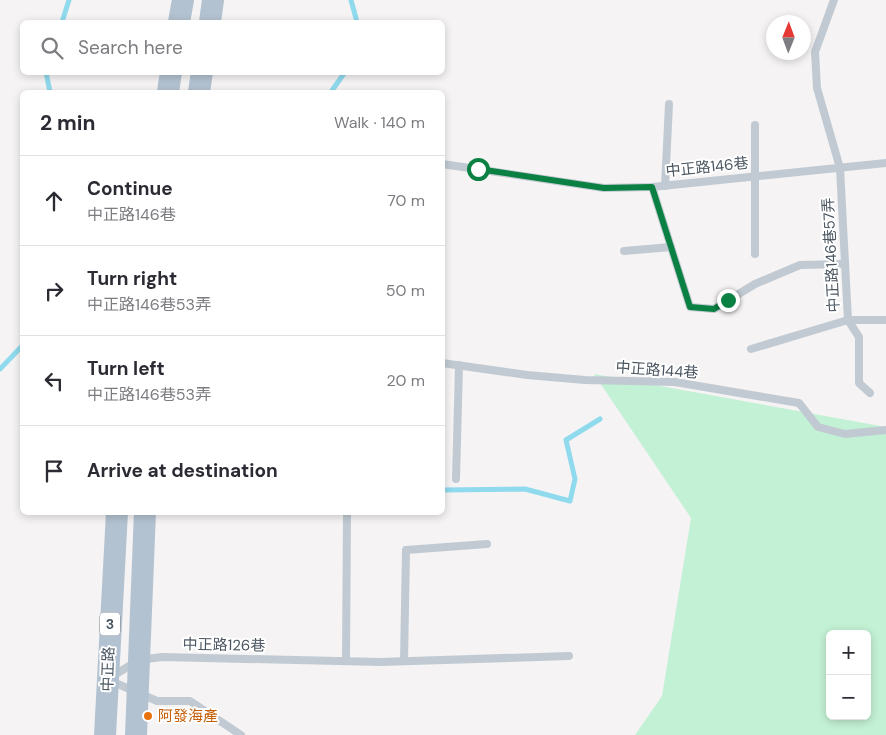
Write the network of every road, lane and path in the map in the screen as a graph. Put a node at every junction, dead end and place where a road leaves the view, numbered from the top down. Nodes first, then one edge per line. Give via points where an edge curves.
1 (183, 0) edge
2 (213, 0) edge
3 (834, 0) edge
4 (179, 20) edge
5 (210, 20) edge
6 (171, 75) edge
7 (202, 75) edge
8 (168, 90) edge
9 (199, 90) edge
10 (669, 104) dead end
11 (755, 125) dead end
12 (886, 162) edge
13 (445, 164) edge
14 (840, 168) junction
15 (754, 176) junction
16 (665, 186) junction
17 (652, 187) junction
18 (671, 247) junction
19 (624, 251) dead end
20 (754, 254) dead end
21 (845, 264) junction
22 (848, 320) junction
23 (886, 320) edge
24 (752, 349) dead end
25 (445, 363) edge
26 (459, 365) junction
27 (870, 393) dead end
28 (886, 430) edge
29 (456, 479) dead end
30 (117, 515) edge
31 (145, 515) edge
32 (347, 515) edge
33 (487, 544) dead end
34 (569, 656) dead end
35 (139, 660) junction
36 (346, 661) junction
37 (404, 661) junction
38 (107, 680) junction
39 (138, 692) junction
40 (105, 735) edge
41 (136, 735) edge
42 (241, 735) edge

1 - 4 main road
2 - 5 main road
3 - 14 lane, 中正路146巷57弄 via 815,52 817,88
6 - 8 main road
7 - 9 main road
10 - 16 lane
11 - 15 lane
12 - 14 lane, 中正路146巷
13 - 17 lane, 中正路146巷 via 604,188
14 - 15 lane, 中正路146巷
14 - 21 lane, 中正路146巷57弄
15 - 16 lane, 中正路146巷
15 - 20 lane
16 - 17 lane, 中正路146巷
17 - 18 lane
18 - 19 lane
18 - 21 lane via 690,307 714,309 755,284 800,265
21 - 22 lane, 中正路146巷57弄
22 - 23 lane
22 - 24 lane
22 - 27 lane, 中正路146巷57弄 via 859,337 859,383
25 - 26 lane, 中正路144巷
26 - 28 lane, 中正路144巷 via 585,380 675,382 799,402 818,427 845,434
26 - 29 lane
30 - 38 main road, 中正路 / 3
31 - 35 main road, 中正路 / 3
32 - 36 lane
33 - 37 lane via 406,550
34 - 37 lane, 中正路126巷
35 - 36 lane, 中正路126巷 via 162,657
35 - 38 lane, 中正路126巷
35 - 39 main road, 中正路 / 3
36 - 37 lane, 中正路126巷
38 - 39 lane
38 - 40 main road, 中正路 / 3
39 - 41 main road, 中正路 / 3
39 - 42 lane via 156,701 190,700

